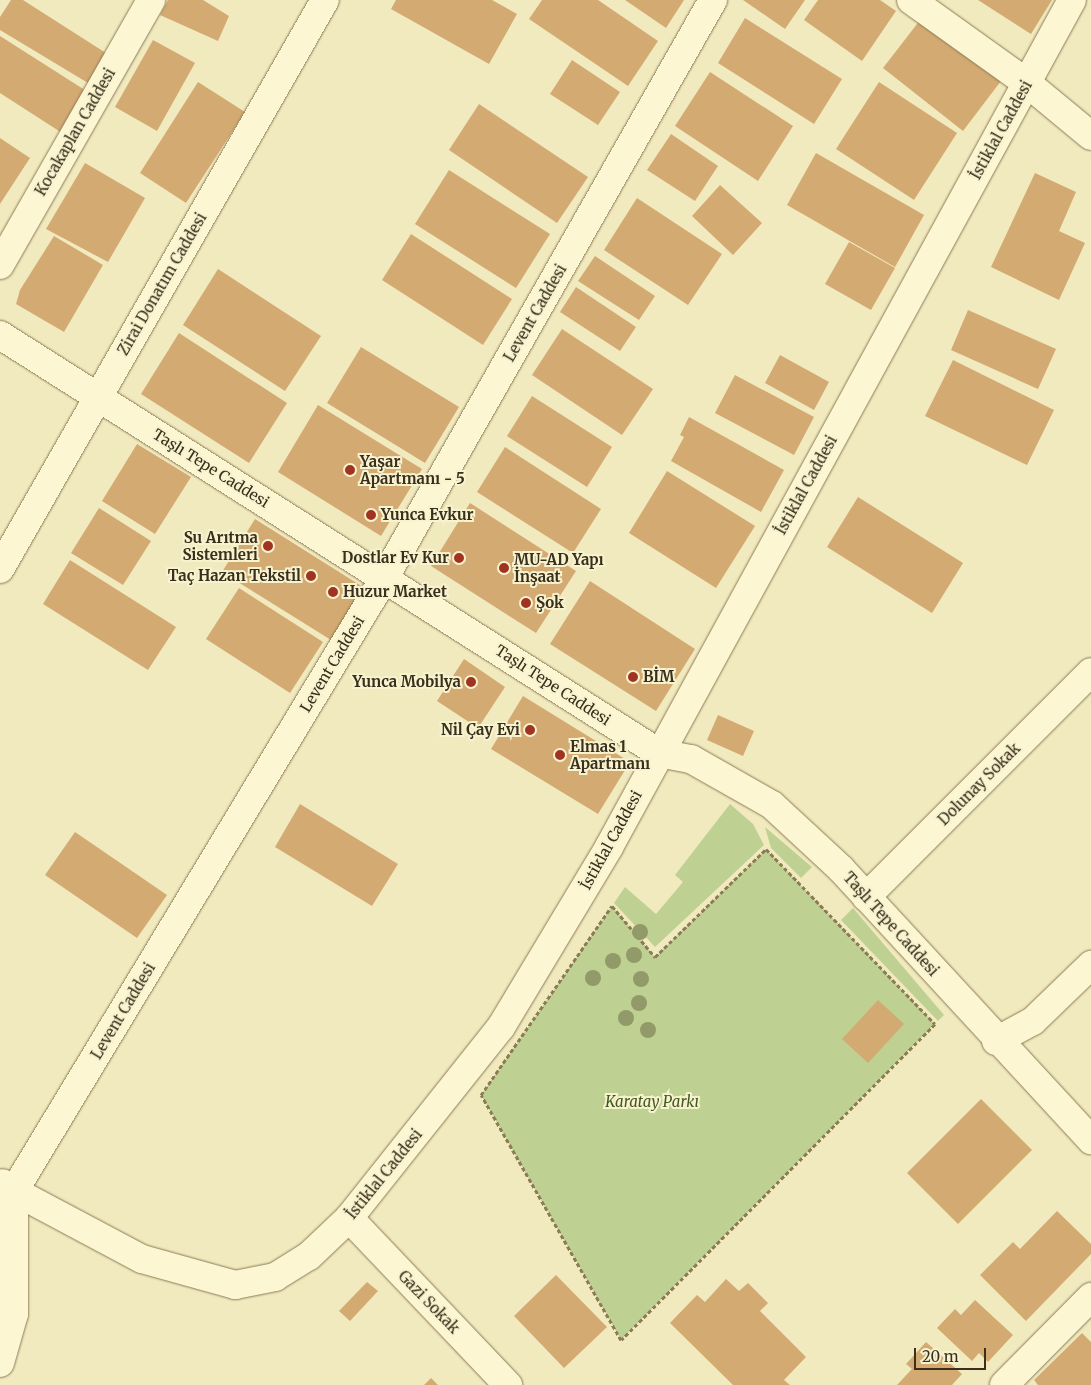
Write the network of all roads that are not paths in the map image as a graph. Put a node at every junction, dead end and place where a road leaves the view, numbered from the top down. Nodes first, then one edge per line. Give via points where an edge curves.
1 (151, 0) edge
2 (325, 0) edge
3 (713, 0) edge
4 (911, 0) edge
5 (1072, 0) edge
6 (1027, 83) junction
7 (1091, 136) edge
8 (0, 265) edge
9 (0, 335) edge
10 (98, 396) junction
11 (0, 569) edge
12 (385, 577) junction
13 (1091, 672) edge
14 (659, 753) junction
15 (866, 897) junction
16 (1091, 965) edge
17 (996, 1041) junction
18 (1091, 1140) edge
19 (7, 1186) edge
20 (349, 1218) junction
21 (1091, 1297) edge
22 (0, 1363) edge
23 (508, 1385) edge
24 (1004, 1385) edge

1 - 8 street, Kocakaplan Caddesi
2 - 10 street, Zirai Donatım Caddesi
3 - 12 street, Levent Caddesi
4 - 6 street
5 - 6 street, İstiklal Caddesi
6 - 7 street
6 - 14 street, İstiklal Caddesi
9 - 10 street, Taşlı Tepe Caddesi
10 - 11 street, Zirai Donatım Caddesi
10 - 12 street, Taşlı Tepe Caddesi
12 - 14 street, Taşlı Tepe Caddesi
12 - 19 street, Levent Caddesi
13 - 15 street, Dolunay Sokak
14 - 15 street, Taşlı Tepe Caddesi via 691,758 760,796 797,826
14 - 20 street, İstiklal Caddesi via 609,847 501,1027
15 - 17 street, Taşlı Tepe Caddesi
16 - 17 street via 1033,1021
17 - 18 street, Taşlı Tepe Caddesi
19 - 20 street, İstiklal Caddesi via 142,1259 235,1285 274,1277 309,1256
19 - 22 street via 14,1314
20 - 23 street, Gazi Sokak
21 - 24 street

